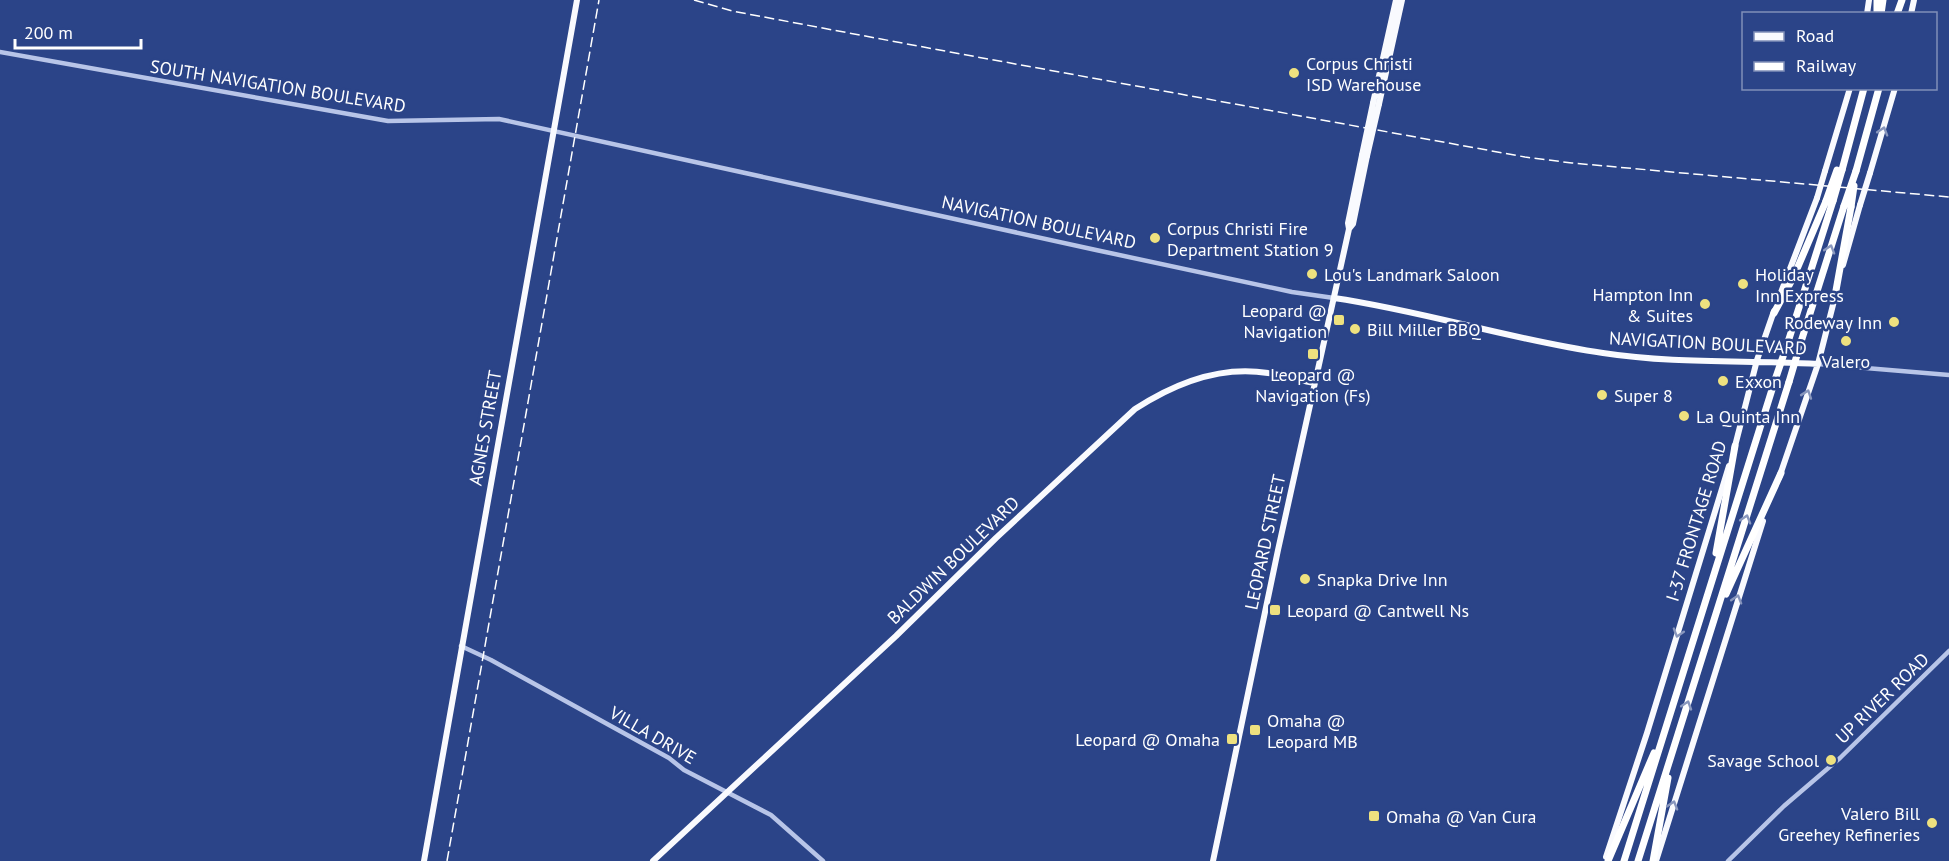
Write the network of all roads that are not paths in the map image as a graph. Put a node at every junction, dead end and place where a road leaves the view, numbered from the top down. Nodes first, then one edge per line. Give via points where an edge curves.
1 (577, 0) edge
2 (1395, 0) edge
3 (1402, 0) edge
4 (0, 52) edge
5 (1849, 90) edge
6 (1863, 90) edge
7 (1878, 90) edge
8 (1894, 90) edge
9 (1376, 103) junction
10 (553, 131) junction
11 (1829, 201) junction
12 (1847, 207) junction
13 (1835, 296) junction
14 (1334, 298) junction
15 (1774, 313) junction
16 (1757, 360) junction
17 (1818, 364) junction
18 (1949, 375) edge
19 (1314, 383) junction
20 (1735, 446) junction
21 (1781, 473) junction
22 (1711, 581) junction
23 (1714, 621) junction
24 (461, 646) junction
25 (1949, 651) edge
26 (1678, 692) junction
27 (1680, 726) junction
28 (726, 791) junction
29 (424, 861) edge
30 (653, 861) edge
31 (823, 861) edge
32 (1213, 861) edge
33 (1607, 861) edge
34 (1624, 861) edge
35 (1638, 861) edge
36 (1655, 861) edge
37 (1728, 861) edge

1 - 10 main road, AGNES STREET
2 - 9 main road, LEOPARD STREET
3 - 9 main road, LEOPARD STREET
4 - 10 street, SOUTH NAVIGATION BOULEVARD via 388,121 499,119
5 - 15 main road, I-37 FRONTAGE ROAD, bridge via 1817,198
6 - 11 highway, bridge
7 - 12 highway, bridge
13 -> 8 main road, bridge
9 - 14 main road, LEOPARD STREET, bridge
10 - 14 street, NAVIGATION BOULEVARD via 1106,253
10 - 24 main road, AGNES STREET
11 - 15 highway
11 - 22 highway, bridge
12 - 13 highway
23 -> 12 highway, bridge
13 - 17 main road
14 - 16 main road, NAVIGATION BOULEVARD via 1602,353
14 - 19 main road, LEOPARD STREET
15 - 16 main road, I-37 FRONTAGE ROAD
16 - 17 main road, NAVIGATION BOULEVARD
16 - 20 main road, I-37 FRONTAGE ROAD
17 - 18 street, NAVIGATION BOULEVARD
21 -> 17 main road
19 - 28 main road, BALDWIN BOULEVARD via 1267,372 1234,371 1207,375 1159,393 1136,409
19 - 32 main road, LEOPARD STREET
20 - 22 highway
20 -> 33 main road, I-37 FRONTAGE ROAD
21 - 23 highway
36 -> 21 main road via 1755,540
22 - 26 highway
27 -> 23 highway
24 - 28 street, VILLA DRIVE
24 - 29 main road, AGNES STREET
25 - 37 street, UP RIVER ROAD
26 - 33 highway
26 - 34 highway
27 - 35 highway
27 - 36 highway via 1662,806
28 - 30 main road, BALDWIN BOULEVARD
28 - 31 street, VILLA DRIVE via 771,815

